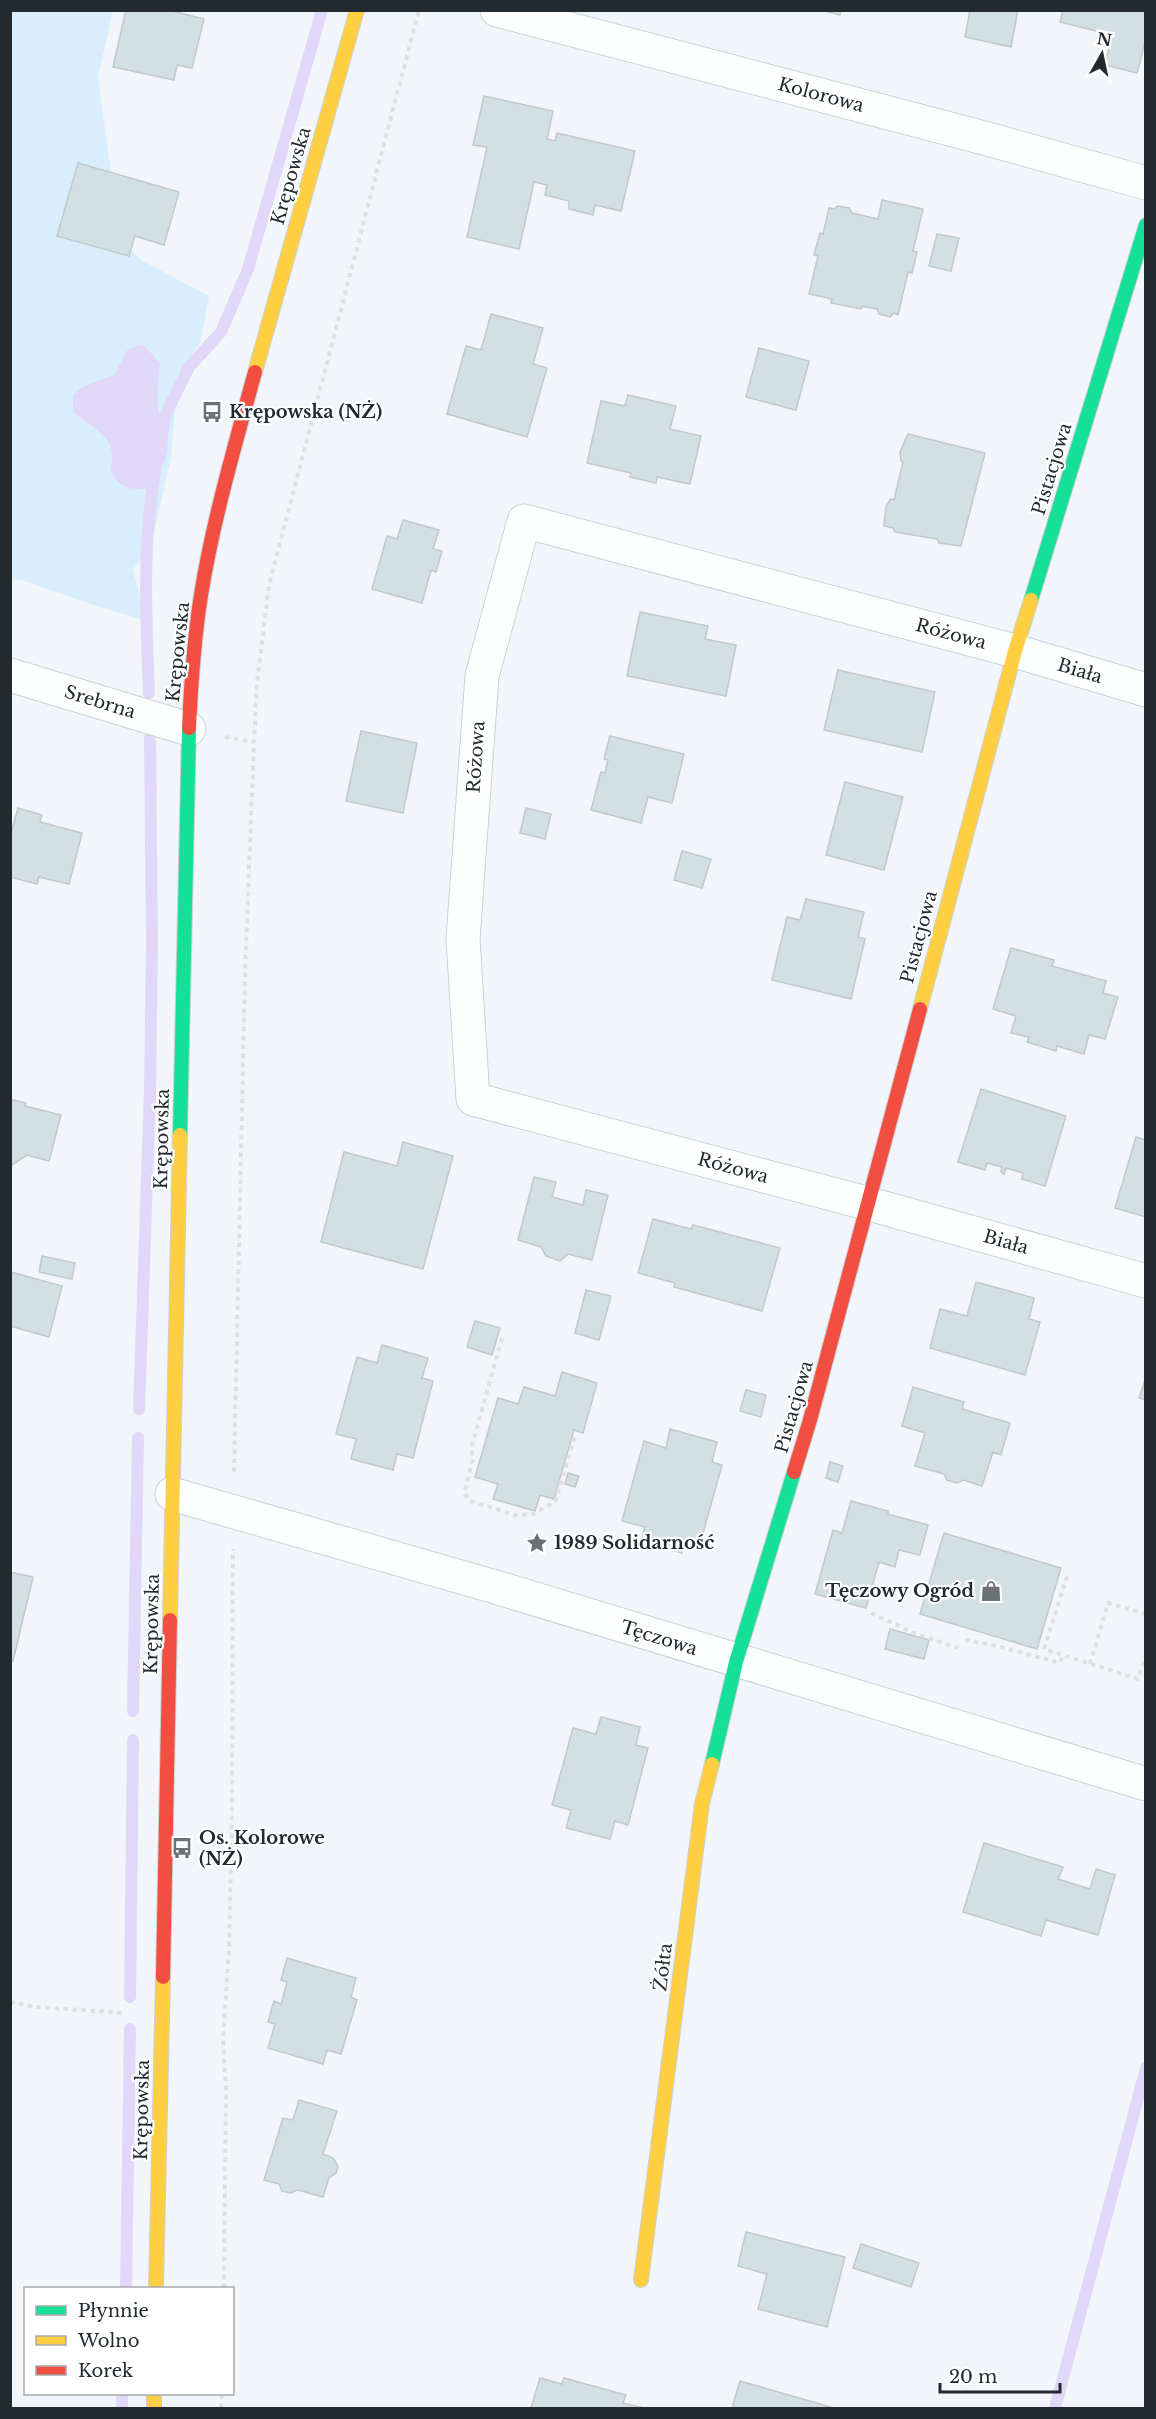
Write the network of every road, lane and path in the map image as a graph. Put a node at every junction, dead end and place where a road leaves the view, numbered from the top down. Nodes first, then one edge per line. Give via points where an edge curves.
1 (357, 10) edge
2 (419, 10) edge
3 (496, 10) edge
4 (1146, 183) edge
5 (1146, 225) edge
6 (1015, 651) junction
7 (10, 675) edge
8 (1146, 690) edge
9 (189, 729) junction
10 (866, 1203) junction
11 (1146, 1281) edge
12 (502, 1338) dead end
13 (576, 1433) dead end
14 (172, 1494) junction
15 (233, 1512) junction
16 (1067, 1576) dead end
17 (871, 1613) dead end
18 (1146, 1614) edge
19 (965, 1640) dead end
20 (961, 1648) dead end
21 (1146, 1654) edge
22 (1063, 1655) junction
23 (736, 1662) junction
24 (1090, 1664) junction
25 (1146, 1784) edge
26 (10, 2002) edge
27 (162, 2016) junction
28 (641, 2280) dead end
29 (156, 2287) edge
30 (224, 2287) edge

1 - 9 street, Krępowska via 228,469 201,594
2 - 15 path via 269,585 257,683 245,972
3 - 4 street, Kolorowa
5 - 6 street, Pistacjowa
6 - 8 street, Biała
6 - 10 street, Pistacjowa
6 - 10 street, Różowa via 524,521 482,676 463,939 473,1100
7 - 9 street, Srebrna
9 - 14 street, Krępowska
10 - 11 street, Biała
10 - 23 street, Pistacjowa via 810,1420
12 - 13 path via 471,1449 473,1459 464,1493 470,1501 515,1515 533,1515 555,1502
14 - 15 street, Tęczowa
14 - 27 street, Krępowska
15 - 23 street, Tęczowa via 492,1586
15 - 30 path via 232,1813 223,2041
16 - 22 path via 1044,1649
17 - 20 path via 914,1633
18 - 24 path via 1108,1603
19 - 22 path via 1060,1664
21 - 24 path via 1138,1679
22 - 24 path
23 - 25 street, Tęczowa
23 - 28 street, Żółta via 702,1804
26 - 27 path
27 - 29 street, Krępowska

